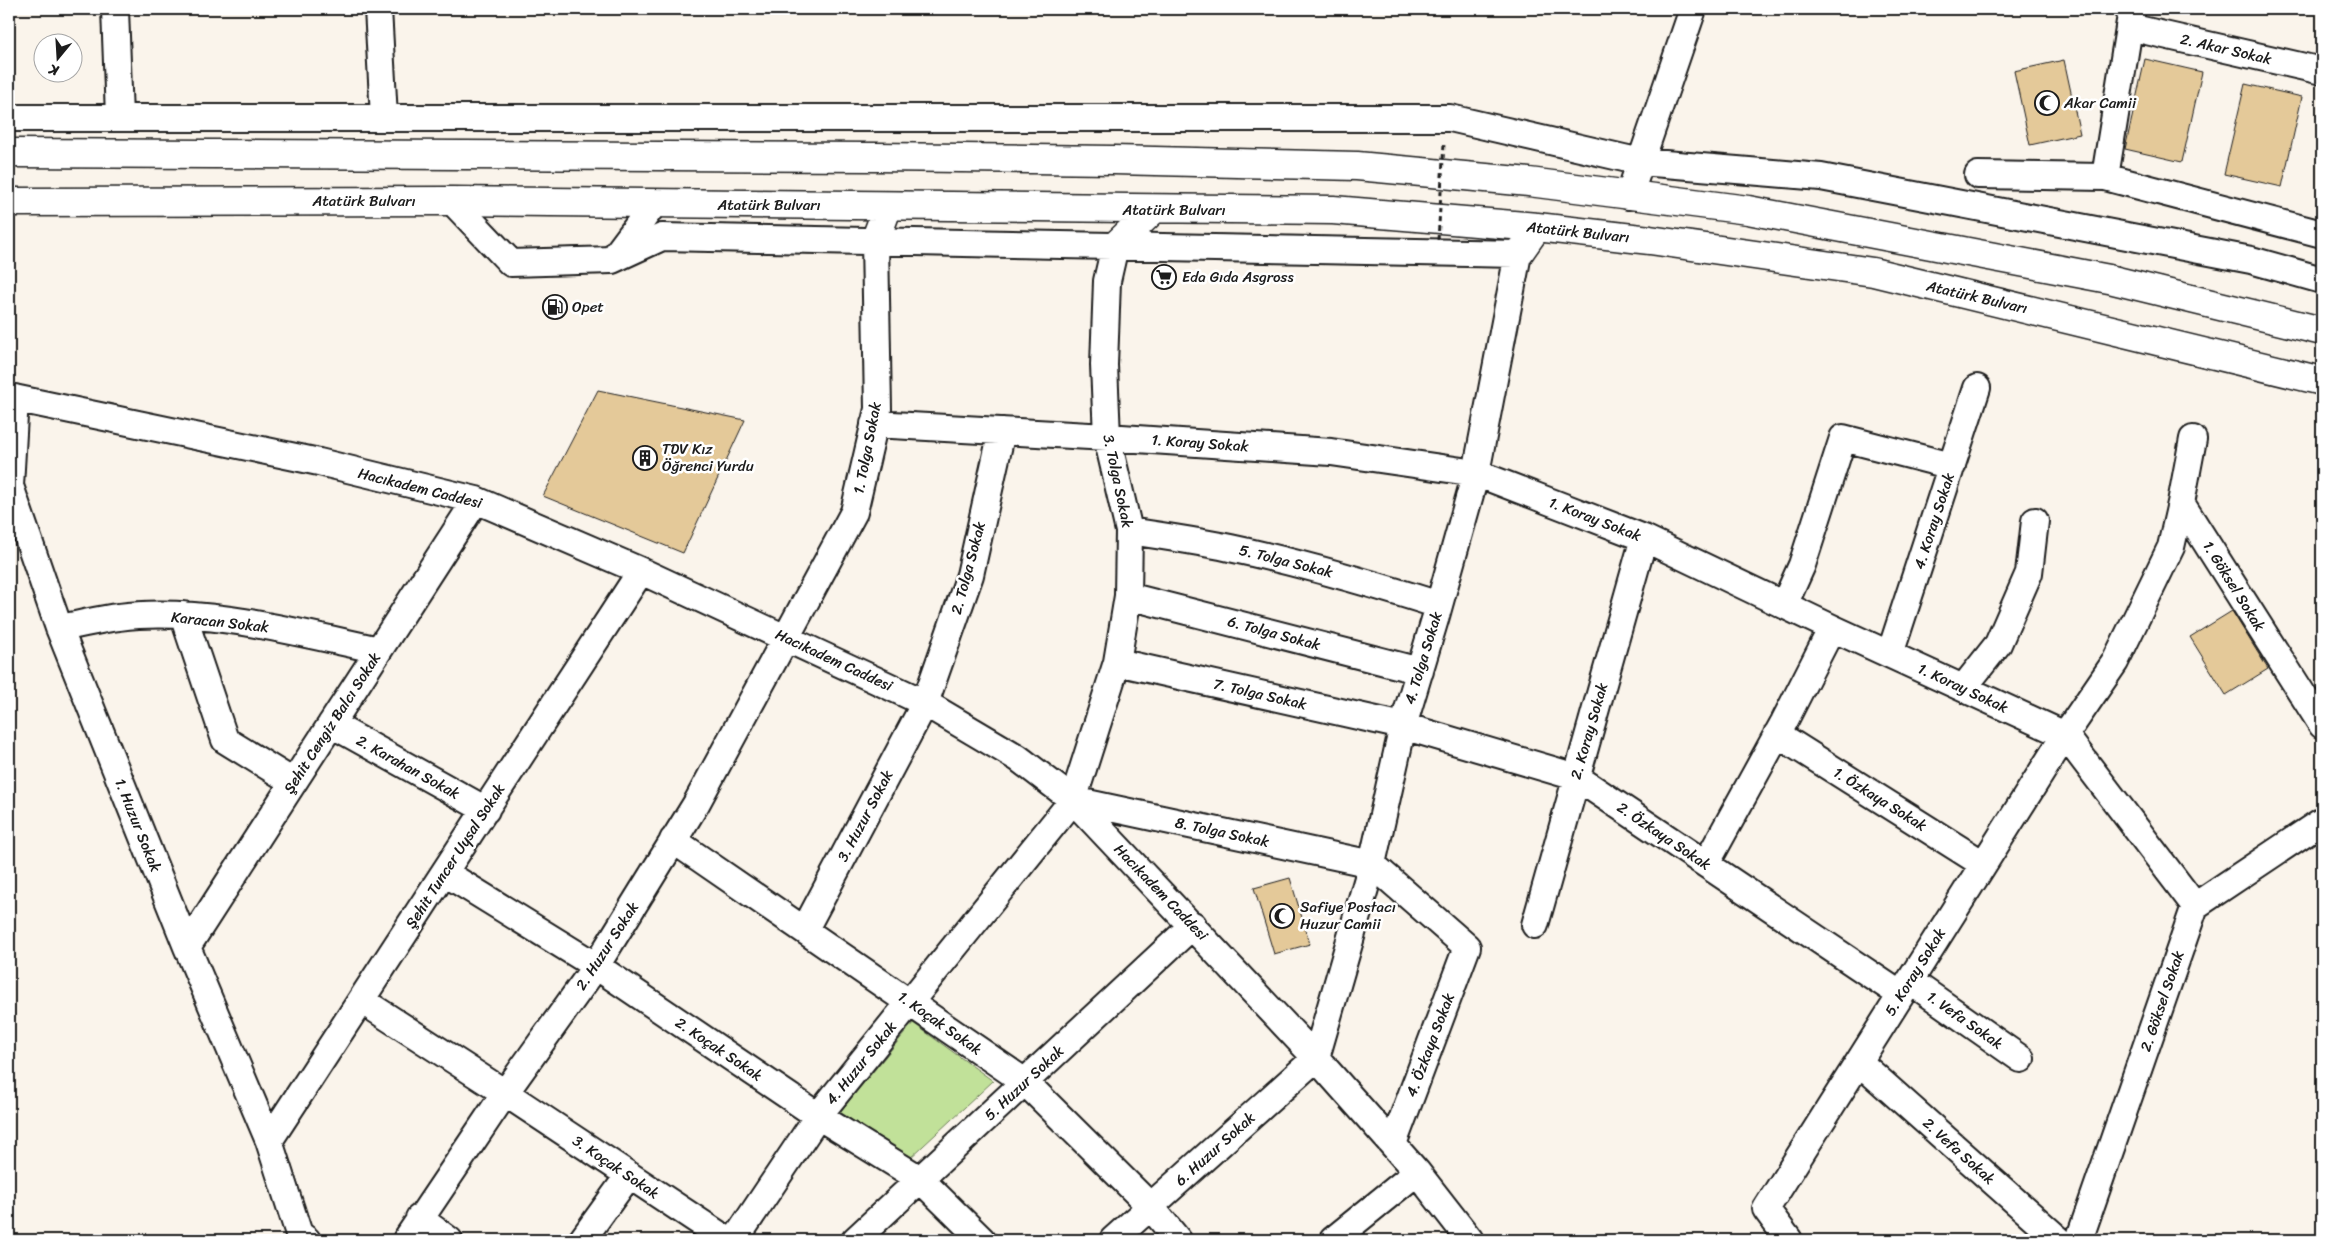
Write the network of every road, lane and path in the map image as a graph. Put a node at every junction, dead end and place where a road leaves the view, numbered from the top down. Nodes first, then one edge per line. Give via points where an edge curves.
1 (115, 9) edge
2 (378, 9) edge
3 (1693, 9) edge
4 (2130, 18) edge
5 (2322, 71) edge
6 (384, 116) junction
7 (119, 117) junction
8 (9, 118) edge
9 (1444, 144) dead end
10 (9, 153) edge
11 (1641, 162) junction
12 (1978, 175) dead end
13 (2105, 177) junction
14 (1629, 196) junction
15 (9, 202) edge
16 (452, 202) junction
17 (654, 204) junction
18 (888, 206) junction
19 (1153, 210) junction
20 (1537, 227) junction
21 (2322, 234) edge
22 (1438, 240) dead end
23 (875, 241) junction
24 (1115, 246) junction
25 (1518, 254) junction
26 (612, 260) junction
27 (2322, 280) edge
28 (2322, 331) edge
29 (2322, 381) edge
30 (1977, 388) dead end
31 (12, 397) edge
32 (874, 424) junction
33 (1002, 431) junction
34 (1107, 436) junction
35 (2193, 439) dead end
36 (1952, 466) junction
37 (1476, 473) junction
38 (476, 500) junction
39 (2181, 503) junction
40 (2035, 521) dead end
41 (1129, 531) junction
42 (1644, 538) junction
43 (641, 571) junction
44 (1128, 596) junction
45 (1439, 605) junction
46 (1784, 605) junction
47 (183, 615) junction
48 (59, 628) junction
49 (1832, 628) junction
50 (784, 637) junction
51 (379, 650) junction
52 (1890, 654) junction
53 (1117, 662) junction
54 (1420, 671) junction
55 (1964, 687) junction
56 (926, 703) junction
57 (331, 724) junction
58 (2322, 724) edge
59 (1403, 726) junction
60 (1778, 734) junction
61 (2065, 735) junction
62 (1576, 777) junction
63 (293, 782) junction
64 (1073, 800) junction
65 (486, 810) junction
66 (2322, 821) edge
67 (673, 840) junction
68 (1372, 864) junction
69 (1706, 864) junction
70 (1983, 864) junction
71 (444, 873) junction
72 (2195, 906) junction
73 (1193, 925) junction
74 (1535, 925) dead end
75 (805, 929) junction
76 (187, 947) junction
77 (596, 966) junction
78 (1906, 988) junction
79 (361, 1000) junction
80 (911, 1002) junction
81 (1316, 1058) junction
82 (2021, 1058) dead end
83 (1859, 1062) junction
84 (1025, 1082) junction
85 (505, 1093) junction
86 (818, 1116) junction
87 (269, 1141) junction
88 (1393, 1144) junction
89 (1417, 1172) junction
90 (629, 1175) junction
91 (920, 1179) junction
92 (1151, 1207) junction
93 (420, 1218) junction
94 (307, 1240) edge
95 (406, 1240) edge
96 (449, 1240) edge
97 (582, 1240) edge
98 (727, 1240) edge
99 (735, 1240) edge
100 (855, 1240) edge
101 (982, 1240) edge
102 (1114, 1240) edge
103 (1178, 1240) edge
104 (1333, 1240) edge
105 (1470, 1240) edge
106 (1789, 1240) edge
107 (2059, 1240) edge
108 (2079, 1240) edge

1 - 7 street
2 - 6 street
3 - 11 street
4 - 5 street, 2. Akar Sokak
4 - 13 street
6 - 7 street
6 - 11 street via 1450,118
7 - 8 street
9 - 22 path, bridge
10 - 14 highway via 878,157 1357,166 1529,182
11 - 14 street
11 - 27 street via 1821,177 2251,260
12 - 13 street
13 - 21 street
14 - 28 highway via 1748,210 1869,232 2109,279
15 - 16 highway, Atatürk Bulvarı
16 - 17 highway, Atatürk Bulvarı
16 - 26 street via 511,263
17 - 18 highway, Atatürk Bulvarı
17 - 26 street
18 - 19 highway, Atatürk Bulvarı
18 - 23 highway
19 - 20 highway, Atatürk Bulvarı via 1333,210
19 - 24 highway
20 - 25 highway
20 - 29 highway, Atatürk Bulvarı via 1873,272
23 - 24 street
23 - 26 street via 662,237
23 - 32 street, 1. Tolga Sokak via 878,409
24 - 25 street
24 - 34 street, 3. Tolga Sokak via 1107,282 1104,365
25 - 37 street, 4. Tolga Sokak
30 - 36 street, 4. Koray Sokak
31 - 38 street, Hacıkadem Caddesi via 319,462
31 - 48 street, 1. Huzur Sokak via 10,486
32 - 33 street, 1. Koray Sokak
32 - 50 street, 1. Tolga Sokak via 854,512
33 - 34 street, 1. Koray Sokak
33 - 56 street, 2. Tolga Sokak via 970,575
34 - 37 street, 1. Koray Sokak via 1331,452
34 - 41 street, 3. Tolga Sokak
35 - 39 street
36 - 46 street via 1843,438 1802,565
36 - 52 street, 4. Koray Sokak
37 - 42 street, 1. Koray Sokak
37 - 45 street, 4. Tolga Sokak
38 - 43 street, Hacıkadem Caddesi
38 - 51 street, Şehit Cengiz Balcı Sokak
39 - 58 street, 1. Göksel Sokak
39 - 61 street, 5. Koray Sokak via 2171,547 2115,662
40 - 55 street via 2029,573 1998,644
41 - 44 street, 3. Tolga Sokak
41 - 45 street, 5. Tolga Sokak via 1290,561
42 - 46 street, 1. Koray Sokak
42 - 62 street, 2. Koray Sokak
43 - 50 street, Hacıkadem Caddesi
43 - 65 street, Şehit Tuncer Uysal Sokak
44 - 53 street, 3. Tolga Sokak
44 - 54 street, 6. Tolga Sokak
45 - 54 street, 4. Tolga Sokak
46 - 49 street, 1. Koray Sokak
47 - 48 street, Karacan Sokak via 120,616
47 - 51 street, Karacan Sokak via 267,626
47 - 63 street via 225,740
48 - 76 street, 1. Huzur Sokak
49 - 52 street, 1. Koray Sokak
49 - 60 street
50 - 56 street, Hacıkadem Caddesi
50 - 67 street, 2. Huzur Sokak via 696,804
51 - 57 street, Şehit Cengiz Balcı Sokak
52 - 55 street, 1. Koray Sokak
53 - 59 street, 7. Tolga Sokak
53 - 64 street, 3. Tolga Sokak
54 - 59 street, 4. Tolga Sokak
55 - 61 street, 1. Koray Sokak
56 - 64 street, Hacıkadem Caddesi via 1018,758
56 - 75 street, 3. Huzur Sokak
57 - 63 street, Şehit Cengiz Balcı Sokak
57 - 65 street, 2. Karahan Sokak
59 - 62 street, 2. Özkaya Sokak
59 - 68 street, 4. Tolga Sokak
60 - 69 street
60 - 70 street, 1. Özkaya Sokak
61 - 70 street, 5. Koray Sokak
61 - 72 street, 1. Koray Sokak
62 - 69 street, 2. Özkaya Sokak
62 - 74 street, 2. Koray Sokak
63 - 76 street, Şehit Cengiz Balcı Sokak
64 - 68 street, 8. Tolga Sokak
64 - 73 street, Hacıkadem Caddesi
64 - 80 street, 4. Huzur Sokak
65 - 71 street, Şehit Tuncer Uysal Sokak
66 - 72 street
67 - 75 street, 1. Koçak Sokak
67 - 77 street, 2. Huzur Sokak
68 - 81 street, 4. Tolga Sokak
68 - 88 street, 4. Özkaya Sokak via 1468,947
69 - 78 street, 2. Özkaya Sokak
70 - 78 street, 5. Koray Sokak
71 - 77 street, 2. Koçak Sokak
71 - 79 street, Şehit Tuncer Uysal Sokak
72 - 108 street, 2. Göksel Sokak
73 - 81 street, Hacıkadem Caddesi
73 - 84 street, 5. Huzur Sokak
75 - 80 street, 1. Koçak Sokak
76 - 87 street, 1. Huzur Sokak
77 - 85 street, 2. Huzur Sokak
77 - 86 street, 2. Koçak Sokak
78 - 82 street, 1. Vefa Sokak
78 - 83 street, 5. Koray Sokak
79 - 85 street, 3. Koçak Sokak
79 - 87 street, Şehit Tuncer Uysal Sokak
80 - 84 street, 1. Koçak Sokak
80 - 86 street, 4. Huzur Sokak
81 - 88 street, Hacıkadem Caddesi
81 - 92 street, 6. Huzur Sokak
83 - 106 street, 5. Koray Sokak via 1766,1209
83 - 107 street, 2. Vefa Sokak
84 - 91 street, 5. Huzur Sokak
84 - 92 street, 1. Koçak Sokak
85 - 90 street, 3. Koçak Sokak
85 - 93 street, 2. Huzur Sokak
86 - 91 street, 2. Koçak Sokak
86 - 99 street, 4. Huzur Sokak
87 - 94 street, 1. Huzur Sokak via 299,1234
88 - 89 street, Hacıkadem Caddesi
89 - 104 street
89 - 105 street, Hacıkadem Caddesi
90 - 97 street
90 - 98 street, 3. Koçak Sokak
91 - 100 street, 5. Huzur Sokak
91 - 101 street, 2. Koçak Sokak
92 - 102 street, 6. Huzur Sokak
92 - 103 street, 1. Koçak Sokak
93 - 95 street, 2. Huzur Sokak
93 - 96 street

